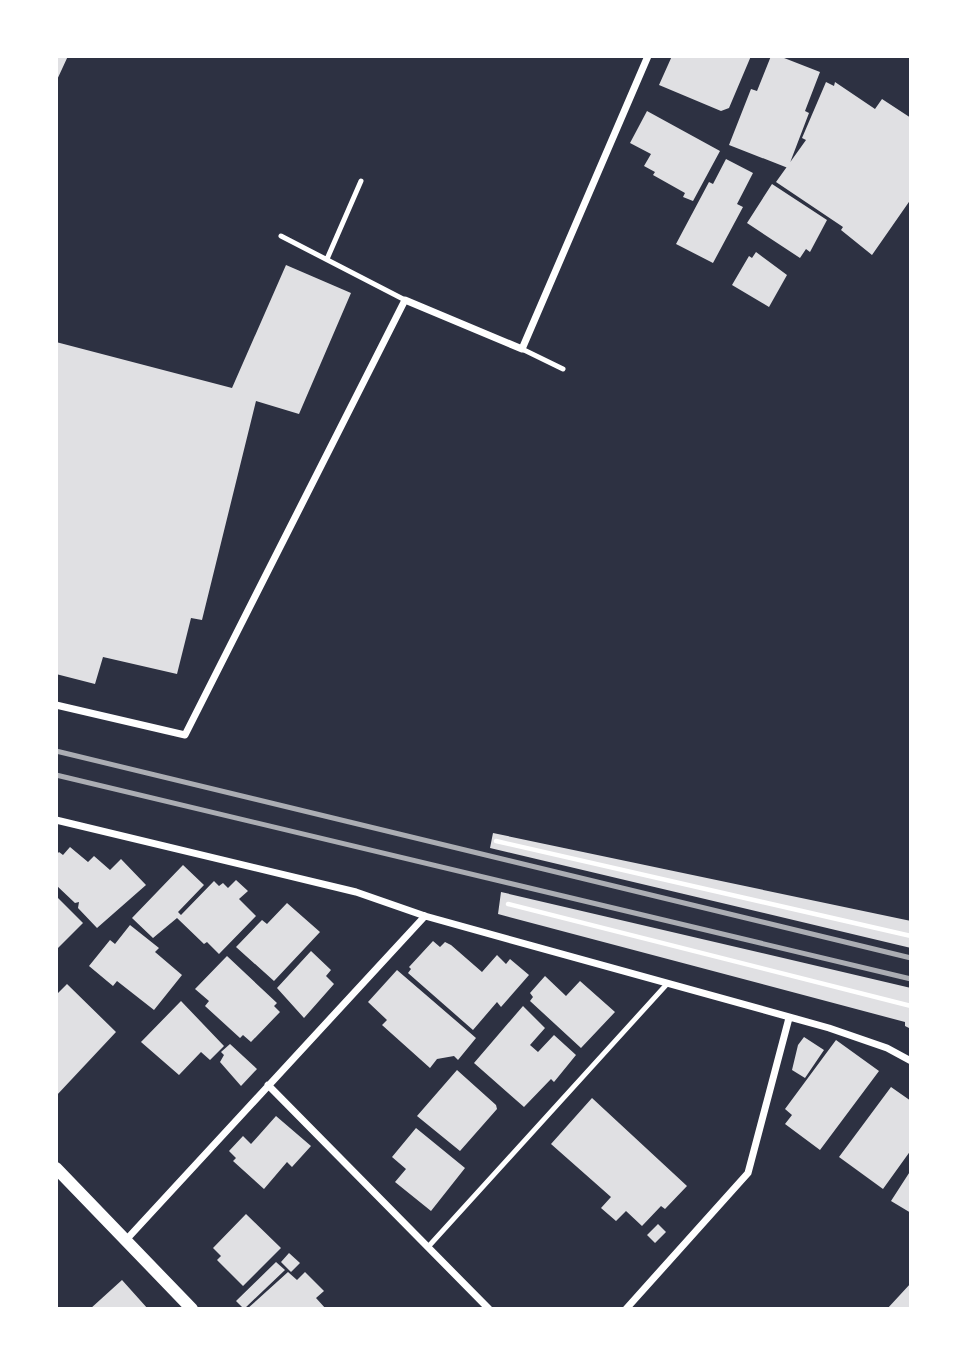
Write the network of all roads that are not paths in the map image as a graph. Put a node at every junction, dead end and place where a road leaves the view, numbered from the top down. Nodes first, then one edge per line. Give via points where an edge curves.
1 (648, 56) edge
2 (361, 181) dead end
3 (281, 236) dead end
4 (327, 259) junction
5 (405, 300) junction
6 (522, 349) junction
7 (562, 369) dead end
8 (56, 705) edge
9 (56, 820) edge
10 (425, 916) junction
11 (667, 984) junction
12 (789, 1018) junction
13 (911, 1060) edge
14 (268, 1085) junction
15 (56, 1168) edge
16 (126, 1240) junction
17 (428, 1247) junction
18 (192, 1309) edge
19 (489, 1309) edge
20 (626, 1309) edge

1 - 6 street
2 - 4 lane
3 - 4 lane
4 - 5 lane
5 - 6 street
5 - 8 street via 185,735
6 - 7 lane
9 - 10 street via 356,892
10 - 11 street
10 - 14 street
11 - 12 street
11 - 17 lane
12 - 13 street via 887,1048
12 - 20 street via 748,1172
14 - 16 street
14 - 17 street
15 - 16 street
16 - 18 street
17 - 19 street

